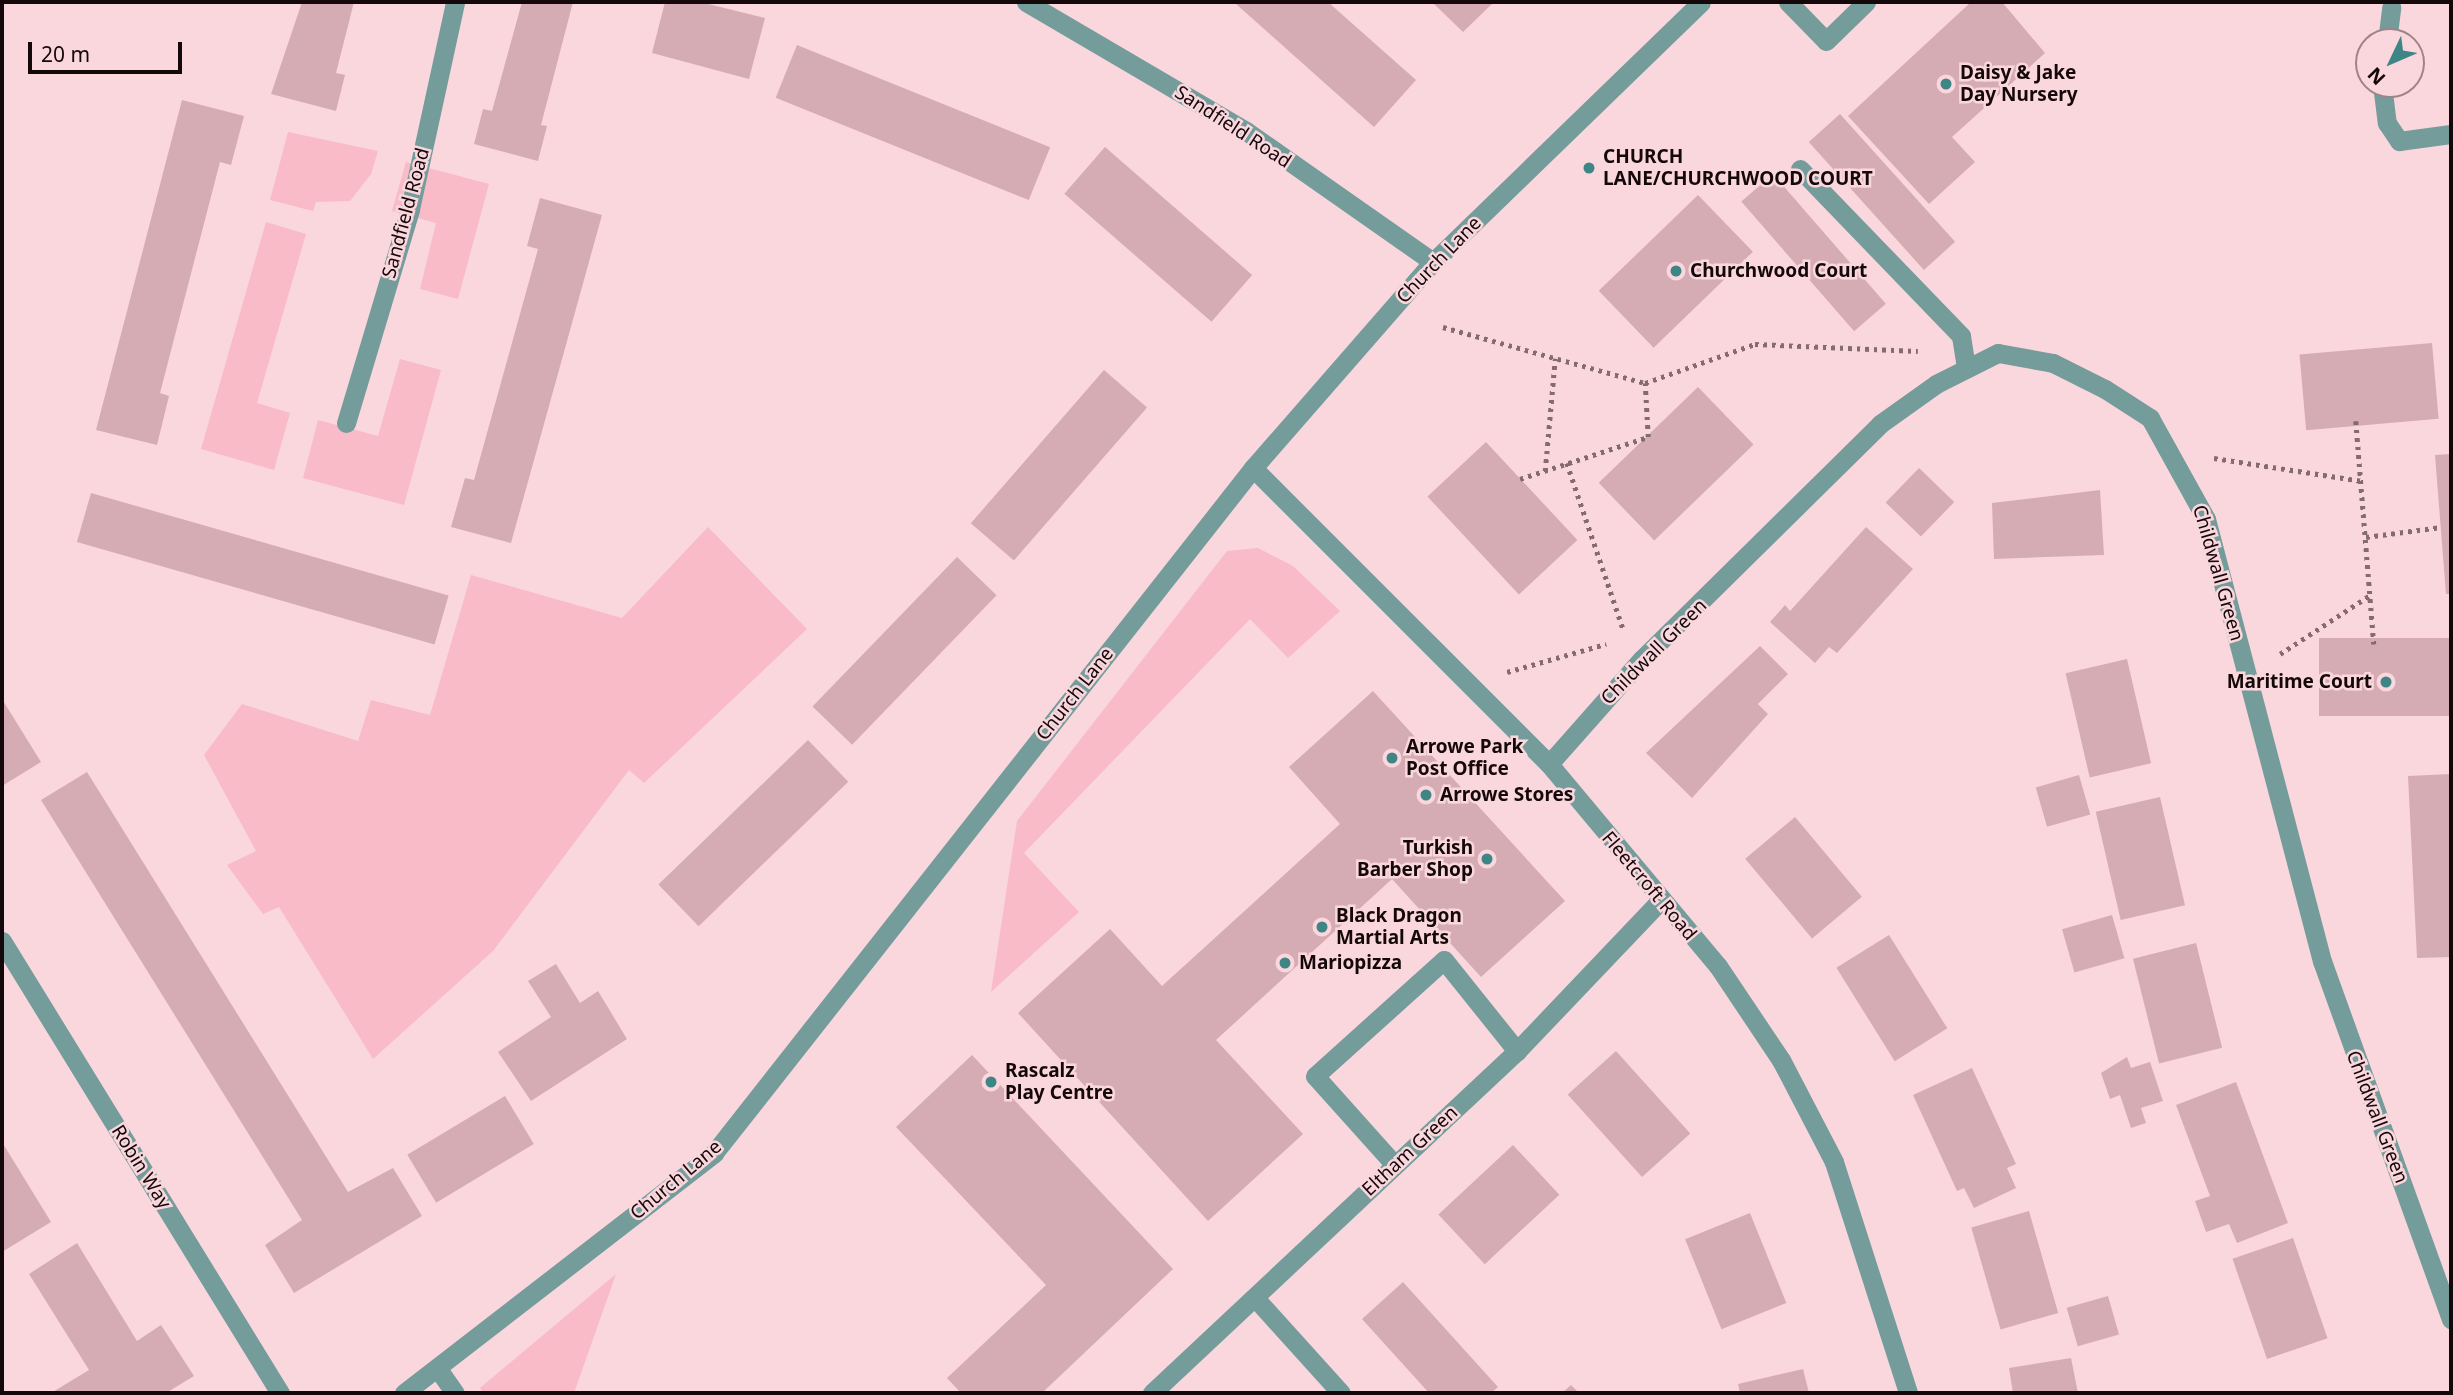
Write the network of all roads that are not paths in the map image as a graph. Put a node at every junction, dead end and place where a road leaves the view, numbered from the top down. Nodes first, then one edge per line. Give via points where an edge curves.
1 (455, 2) edge
2 (1026, 2) edge
3 (1701, 2) edge
4 (1788, 2) edge
5 (1866, 2) edge
6 (2391, 7) dead end
7 (2389, 28) edge
8 (2384, 98) edge
9 (2451, 134) edge
10 (1800, 169) dead end
11 (1433, 262) junction
12 (1965, 362) junction
13 (346, 423) dead end
14 (1253, 468) junction
15 (1549, 764) junction
16 (1660, 901) junction
17 (2, 941) edge
18 (1517, 1051) junction
19 (1394, 1164) junction
20 (1257, 1300) junction
21 (2451, 1320) edge
22 (438, 1369) junction
23 (280, 1393) edge
24 (404, 1393) edge
25 (455, 1393) edge
26 (1152, 1393) edge
27 (1341, 1393) edge
28 (1908, 1393) edge

1 - 13 street, Sandfield Road via 410,209
2 - 11 street, Sandfield Road via 1246,131
3 - 11 street, Church Lane
4 - 5 street via 1826,41
6 - 7 street
8 - 9 street via 2387,123 2399,141
10 - 12 street via 1961,336
11 - 14 street, Church Lane
12 - 15 street, Childwall Green via 1880,424 1642,659
12 - 21 street, Childwall Green via 1998,353 2053,363 2150,418 2173,452 2206,520 2337,1010
14 - 15 street, Fleetcroft Road
14 - 22 street, Church Lane via 714,1153
15 - 16 street, Fleetcroft Road
16 - 18 street, Eltham Green
16 - 28 street, Fleetcroft Road via 1726,977 1781,1060 1834,1163
17 - 23 street, Robin Way
18 - 19 street, Eltham Green
18 - 19 street via 1444,960 1315,1076
19 - 20 street, Eltham Green
20 - 26 street, Eltham Green
20 - 27 street
22 - 24 street, Church Lane
22 - 25 street

